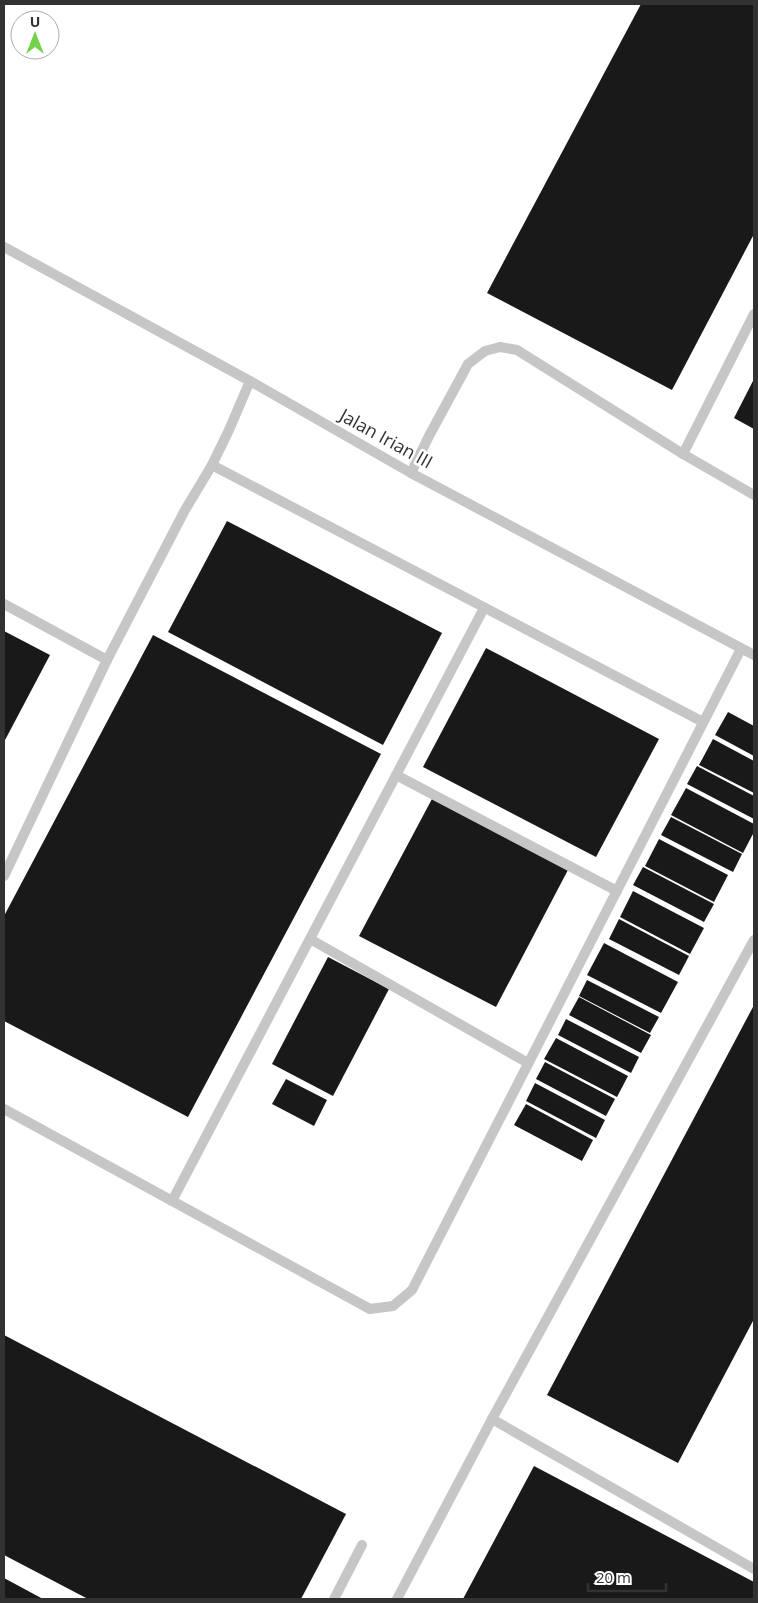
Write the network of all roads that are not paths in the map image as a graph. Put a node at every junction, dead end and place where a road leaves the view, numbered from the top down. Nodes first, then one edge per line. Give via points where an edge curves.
1 (4, 247) edge
2 (754, 314) edge
3 (250, 381) junction
4 (683, 454) junction
5 (212, 465) junction
6 (411, 473) junction
7 (754, 495) edge
8 (4, 604) edge
9 (484, 608) junction
10 (741, 649) junction
11 (754, 655) edge
12 (107, 660) junction
13 (703, 722) junction
14 (396, 775) junction
15 (4, 876) edge
16 (616, 891) junction
17 (310, 939) junction
18 (754, 940) edge
19 (528, 1063) junction
20 (4, 1109) edge
21 (172, 1201) junction
22 (492, 1419) junction
23 (362, 1545) dead end
24 (754, 1569) edge
25 (334, 1599) edge
26 (397, 1599) edge

1 - 3 lane, Jalan Irian III
2 - 4 lane
3 - 5 lane
3 - 6 lane, Jalan Irian III
4 - 6 lane via 517,350 500,347 484,351 468,364
4 - 7 lane
5 - 9 lane
5 - 12 lane
6 - 10 lane, Jalan Irian III
8 - 12 lane
9 - 13 lane
9 - 14 lane
10 - 11 lane, Jalan Irian III
10 - 13 lane
12 - 15 lane
13 - 16 lane
14 - 16 lane
14 - 17 lane
16 - 19 lane
17 - 19 lane
17 - 21 lane
18 - 22 lane
19 - 21 lane via 412,1290 393,1306 370,1309
20 - 21 lane
22 - 24 lane
22 - 26 lane
23 - 25 lane

